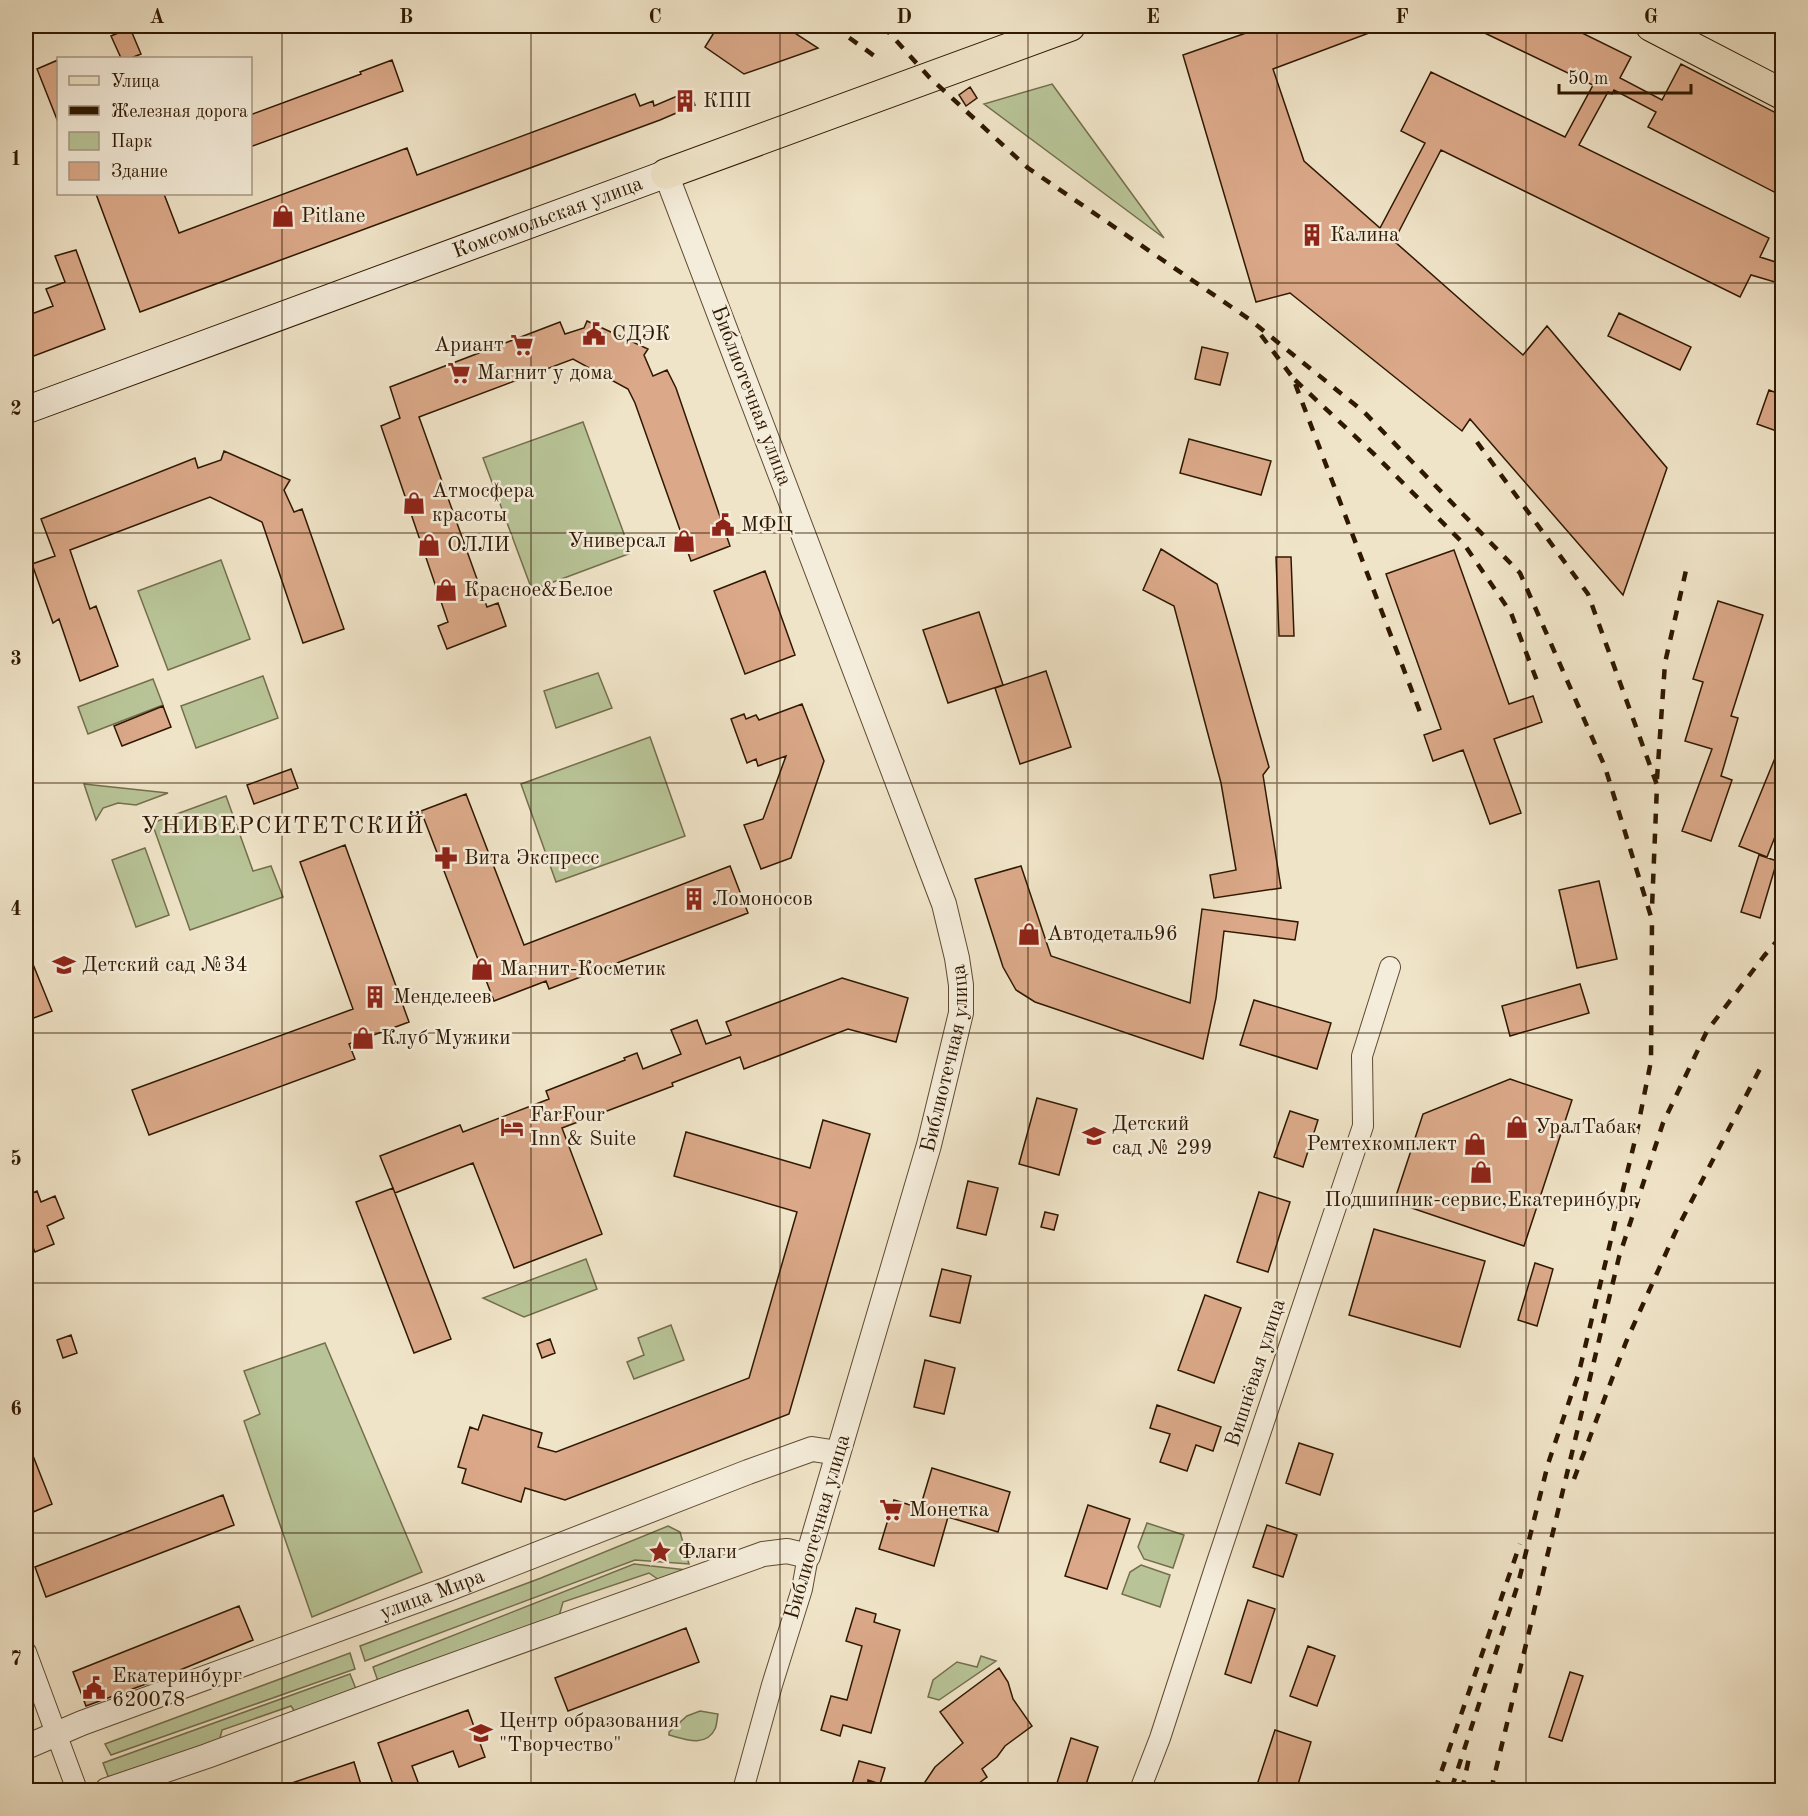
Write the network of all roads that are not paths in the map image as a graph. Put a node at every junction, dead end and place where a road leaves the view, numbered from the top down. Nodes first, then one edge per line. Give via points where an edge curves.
1 (1070, 26) edge
2 (1651, 26) edge
3 (1689, 26) edge
4 (1782, 72) edge
5 (1782, 94) edge
6 (666, 174) junction
7 (26, 410) edge
8 (1390, 967) dead end
9 (838, 1453) junction
10 (808, 1556) junction
11 (26, 1652) edge
12 (56, 1734) junction
13 (26, 1747) edge
14 (77, 1791) edge
15 (107, 1791) edge
16 (743, 1791) edge
17 (1140, 1791) edge

1 - 6 main road, Комсомольская улица
2 - 5 main road
3 - 4 main road
6 - 7 main road, Комсомольская улица
6 - 9 street, Библиотечная улица via 944,904 961,986 962,1013 929,1145
8 - 17 street, Вишнёвая улица via 1362,1056 1364,1126
9 - 10 street, Библиотечная улица
9 - 12 street, улица Мира via 812,1449
10 - 15 street via 787,1551 763,1554
10 - 16 street, Библиотечная улица via 802,1589
11 - 12 street
12 - 13 street, улица Мира
12 - 14 street

